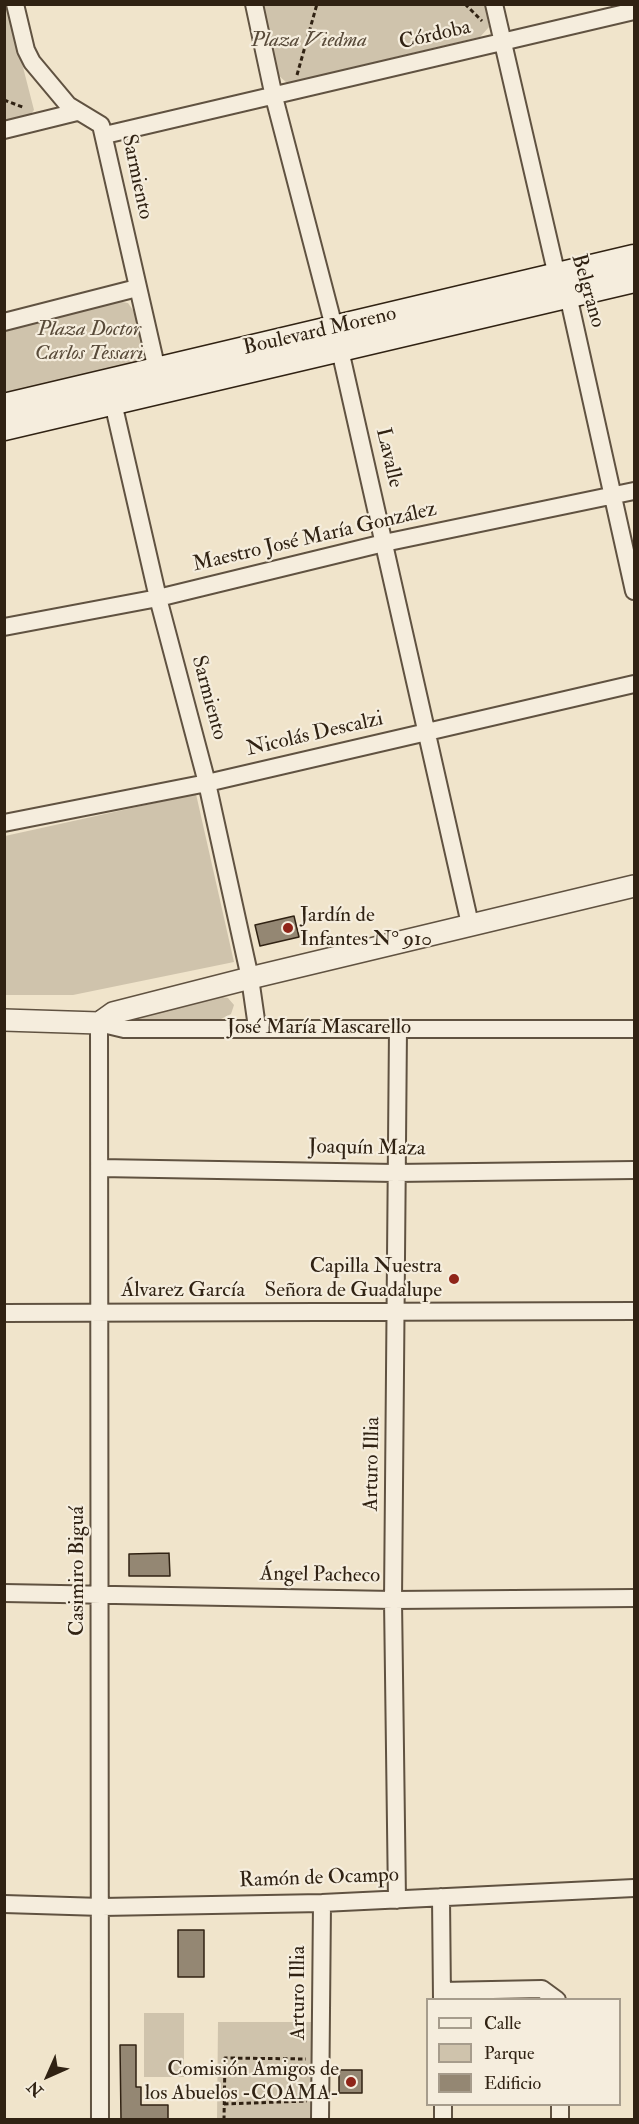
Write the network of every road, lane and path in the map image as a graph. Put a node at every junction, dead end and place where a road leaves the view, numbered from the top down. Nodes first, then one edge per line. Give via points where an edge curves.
1 (15, 4) edge
2 (254, 4) edge
3 (317, 4) edge
4 (494, 4) edge
5 (634, 11) edge
6 (502, 43) junction
7 (283, 95) junction
8 (77, 111) junction
9 (4, 129) edge
10 (105, 135) junction
11 (634, 257) edge
12 (634, 280) edge
13 (563, 286) junction
14 (136, 288) junction
15 (4, 321) edge
16 (336, 338) junction
17 (160, 380) junction
18 (110, 392) junction
19 (4, 406) edge
20 (4, 428) edge
21 (634, 491) edge
22 (613, 496) junction
23 (384, 543) junction
24 (634, 591) edge
25 (158, 598) junction
26 (4, 627) edge
27 (634, 684) edge
28 (425, 733) junction
29 (207, 783) junction
30 (4, 823) edge
31 (634, 886) edge
32 (470, 924) junction
33 (250, 978) junction
34 (4, 1020) edge
35 (99, 1023) junction
36 (257, 1027) junction
37 (398, 1029) junction
38 (634, 1029) edge
39 (100, 1168) junction
40 (634, 1170) edge
41 (395, 1173) junction
42 (634, 1311) edge
43 (398, 1312) junction
44 (4, 1313) edge
45 (99, 1314) junction
46 (4, 1593) edge
47 (101, 1595) junction
48 (634, 1598) edge
49 (393, 1600) junction
50 (634, 1888) edge
51 (441, 1897) junction
52 (397, 1900) junction
53 (322, 1903) junction
54 (4, 1904) edge
55 (102, 1907) junction
56 (442, 1995) edge
57 (556, 1998) edge
58 (321, 2059) junction
59 (320, 2101) junction
60 (224, 2104) junction
61 (100, 2120) edge
62 (224, 2120) edge
63 (320, 2120) edge

1 - 8 street, Sarmiento via 32,62
2 - 7 street, Lavalle
3 - 7 path
4 - 6 street, Belgrano
5 - 6 street, Córdoba
6 - 7 street, Córdoba
6 - 13 street, Belgrano
7 - 10 street, Córdoba
7 - 16 street, Lavalle
8 - 9 street
8 - 10 street, Sarmiento via 101,125
10 - 14 street, Sarmiento
11 - 13 main road, Boulevard Moreno
12 - 13 main road, Boulevard Moreno
13 - 16 main road, Boulevard Moreno
13 - 22 street, Belgrano
14 - 15 street
14 - 17 street, Sarmiento
16 - 17 main road, Boulevard Moreno
16 - 23 street, Lavalle
17 - 18 main road, Boulevard Moreno
18 - 19 main road, Boulevard Moreno
18 - 20 main road, Boulevard Moreno
18 - 25 street, Sarmiento
21 - 22 street, Maestro José María González
22 - 23 street, Maestro José María González
22 - 24 street, Belgrano
23 - 25 street, Maestro José María González
23 - 28 street, Lavalle
25 - 26 street, Maestro José María González
25 - 29 street, Sarmiento
27 - 28 street, Nicolás Descalzi
28 - 29 street, Nicolás Descalzi
28 - 32 street, Lavalle
29 - 30 street, Nicolás Descalzi
29 - 33 street, Sarmiento
31 - 32 street
32 - 33 street
33 - 35 street via 113,1012
33 - 36 street, Sarmiento
34 - 35 street, José María Mascarello
35 - 36 street, José María Mascarello via 124,1029
35 - 39 street, Casimiro Biguá
36 - 37 street, José María Mascarello
37 - 38 street, José María Mascarello
37 - 41 street, Arturo Illia
39 - 41 street, Joaquín Maza
39 - 45 street, Casimiro Biguá
40 - 41 street, Joaquín Maza
41 - 43 street, Arturo Illia
42 - 43 street, Álvarez García
43 - 45 street, Álvarez García
43 - 49 street, Arturo Illia
44 - 45 street, Álvarez García
45 - 47 street, Casimiro Biguá
46 - 47 street, Ángel Pacheco
47 - 49 street, Ángel Pacheco
47 - 55 street, Casimiro Biguá
48 - 49 street, Ángel Pacheco
49 - 52 street, Arturo Illia
50 - 51 street, Ramón de Ocampo
51 - 52 street, Ramón de Ocampo
51 - 56 street
52 - 53 street, Ramón de Ocampo
53 - 55 street, Ramón de Ocampo
53 - 58 street, Arturo Illia
54 - 55 street, Ramón de Ocampo
55 - 61 street, Casimiro Biguá
56 - 57 street via 542,1989
58 - 59 street, Arturo Illia
58 - 60 path via 225,2058
59 - 60 path
59 - 63 street, Arturo Illia
60 - 62 path

